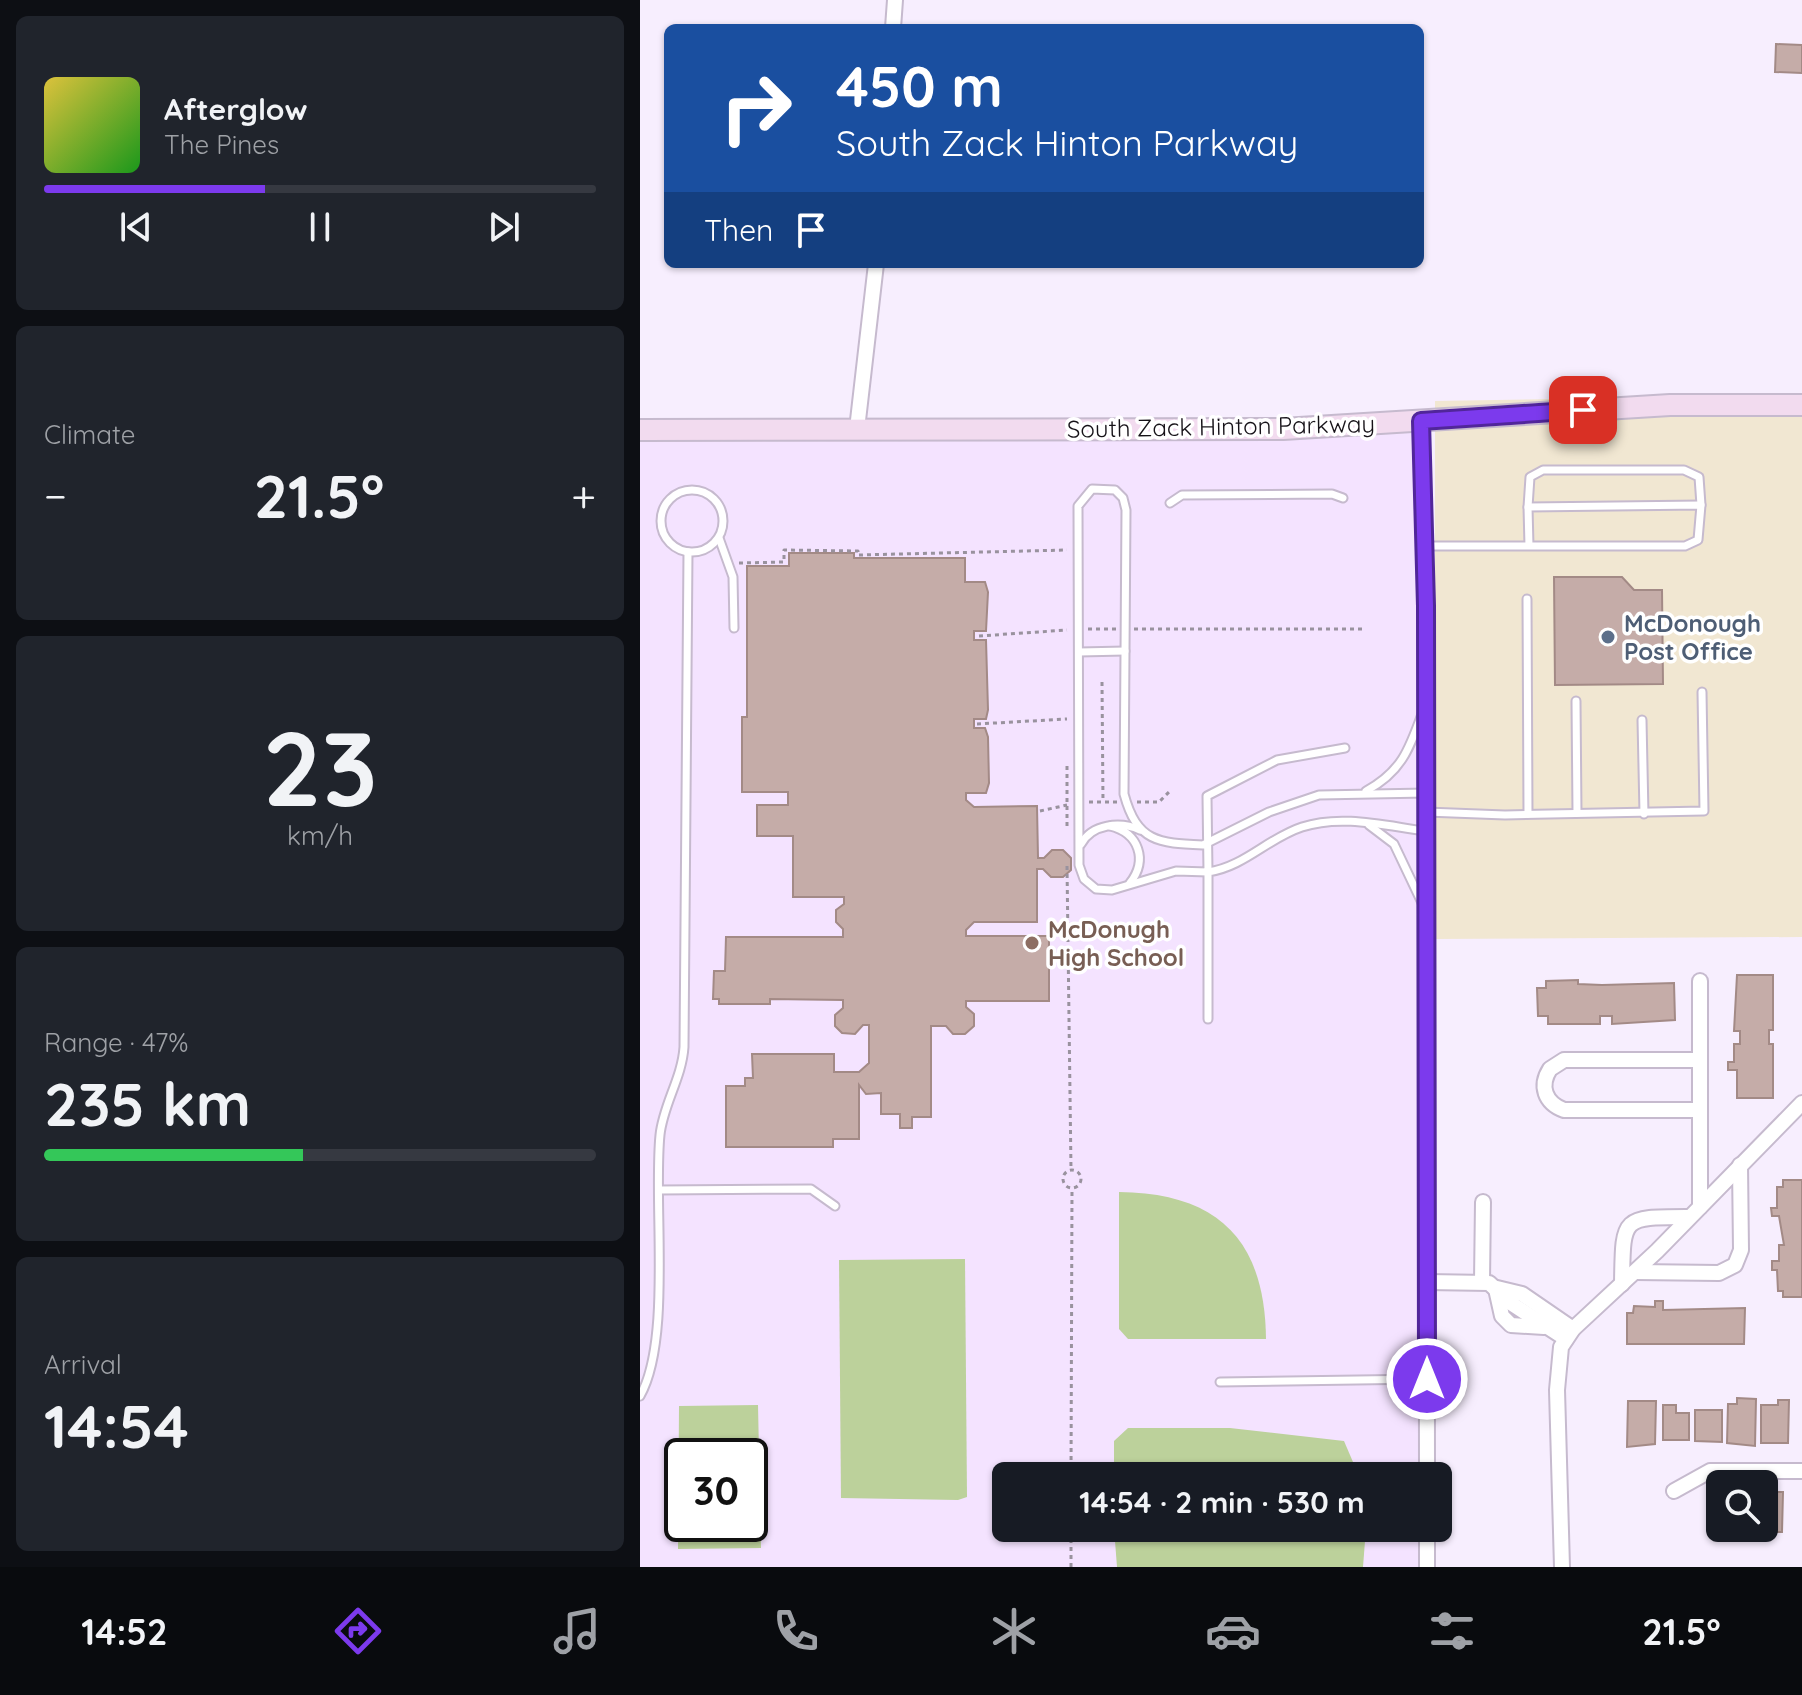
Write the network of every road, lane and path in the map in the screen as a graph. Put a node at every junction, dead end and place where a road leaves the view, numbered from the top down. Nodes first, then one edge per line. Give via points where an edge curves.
1 (895, 0) edge
2 (893, 24) edge
3 (876, 268) edge
4 (1802, 405) edge
5 (1421, 421) junction
6 (857, 429) junction
7 (640, 430) edge
8 (1343, 498) dead end
9 (1170, 503) dead end
10 (1701, 505) junction
11 (1528, 507) junction
12 (719, 538) junction
13 (1425, 546) junction
14 (1529, 546) junction
15 (1067, 550) dead end
16 (688, 552) junction
17 (730, 563) junction
18 (1527, 599) dead end
19 (734, 628) dead end
20 (1088, 629) dead end
21 (1117, 629) dead end
22 (1134, 629) dead end
23 (1364, 629) dead end
24 (1070, 630) dead end
25 (979, 636) dead end
26 (1125, 651) junction
27 (1079, 652) junction
28 (1102, 682) dead end
29 (1702, 692) dead end
30 (1576, 701) dead end
31 (1426, 704) junction
32 (1067, 719) dead end
33 (1642, 720) dead end
34 (977, 724) dead end
35 (1345, 748) dead end
36 (1171, 790) dead end
37 (1363, 793) junction
38 (1426, 793) junction
39 (1089, 802) dead end
40 (1103, 802) junction
41 (1117, 802) dead end
42 (1137, 802) dead end
43 (1067, 805) dead end
44 (1040, 811) dead end
45 (1426, 812) junction
46 (1577, 813) junction
47 (1528, 814) junction
48 (1644, 814) junction
49 (1131, 817) junction
50 (1367, 824) junction
51 (1110, 826) junction
52 (1133, 827) junction
53 (1142, 831) junction
54 (1426, 831) junction
55 (1207, 843) junction
56 (1138, 847) junction
57 (1079, 849) junction
58 (1208, 872) junction
59 (1129, 885) junction
60 (1426, 913) junction
61 (1700, 981) dead end
62 (1208, 1019) dead end
63 (1700, 1060) junction
64 (1802, 1103) edge
65 (1700, 1110) junction
66 (1740, 1165) junction
67 (1072, 1189) junction
68 (659, 1190) junction
69 (1483, 1202) dead end
70 (835, 1206) dead end
71 (1694, 1212) junction
72 (1636, 1272) junction
73 (1427, 1282) junction
74 (1622, 1284) junction
75 (1489, 1285) junction
76 (1570, 1334) junction
77 (1427, 1379) junction
78 (1220, 1382) dead end
79 (640, 1396) edge
80 (1071, 1462) edge
81 (1427, 1462) edge
82 (1802, 1471) edge
83 (1674, 1491) dead end
84 (1071, 1542) edge
85 (1427, 1542) edge
86 (1071, 1567) edge
87 (1427, 1567) edge
88 (1562, 1567) edge

1 - 2 street
3 - 6 street
4 - 5 main road, South Zack Hinton Parkway via 1670,405
5 - 6 main road, South Zack Hinton Parkway via 1283,429
5 - 13 street
6 - 7 main road, South Zack Hinton Parkway
8 - 9 lane via 1182,495
10 - 11 lane
10 - 11 lane via 1699,477 1684,470 1543,470 1530,477
10 - 14 lane via 1698,540 1685,546
11 - 14 lane
12 - 16 lane via 705,549
12 - 16 lane via 723,514 715,499 699,490 678,492 664,506 661,526 670,543
12 - 17 lane
13 - 14 lane
13 - 31 street
15 - 17 path via 858,555 784,550 784,562
16 - 68 lane via 684,1047 680,1076 661,1127
17 - 19 lane
18 - 47 lane
20 - 21 path
22 - 23 path
24 - 25 path
26 - 27 lane
26 - 27 lane via 1126,510 1115,490 1103,488 1092,489 1078,506
26 - 49 lane via 1124,794
27 - 57 lane
28 - 40 path
29 - 48 lane via 1704,811
30 - 46 lane
31 - 37 lane via 1406,757
31 - 38 street
32 - 34 path
33 - 48 lane
35 - 55 lane via 1263,766 1207,796
36 - 42 path via 1159,802
37 - 38 lane
37 - 55 lane via 1319,795 1269,812
38 - 45 street
39 - 40 path
40 - 41 path
43 - 44 path
45 - 47 lane
45 - 54 street
46 - 47 lane
46 - 48 lane
49 - 52 lane
49 - 53 lane
50 - 54 lane
50 - 58 lane via 1326,821 1300,827 1226,869
50 - 60 lane via 1394,844
51 - 52 lane
51 - 56 lane via 1127,833
51 - 57 lane via 1089,834
52 - 53 lane
52 - 56 lane
53 - 55 lane via 1165,844
54 - 60 street
55 - 58 lane
56 - 59 lane via 1139,869
57 - 59 lane via 1084,879 1096,889
58 - 59 lane via 1176,871
58 - 62 lane
60 - 73 street
61 - 63 street
63 - 65 street
63 - 65 street via 1564,1060 1550,1069 1544,1086 1550,1101 1564,1110
64 - 66 street
65 - 71 street
66 - 71 street
66 - 72 street via 1741,1250 1735,1265 1719,1273
67 - 67 path via 1062,1179 1073,1170 1081,1180
67 - 80 path
68 - 70 lane via 811,1189
68 - 79 lane via 656,1336
69 - 75 street
71 - 72 street
71 - 74 street via 1631,1223 1622,1237
72 - 74 street
73 - 75 street
73 - 77 street
74 - 76 street
75 - 76 street via 1544,1327
75 - 76 street via 1522,1294
76 - 88 street via 1559,1356 1557,1377
77 - 78 lane
77 - 81 street
82 - 83 street via 1710,1471
84 - 86 path
85 - 87 street

